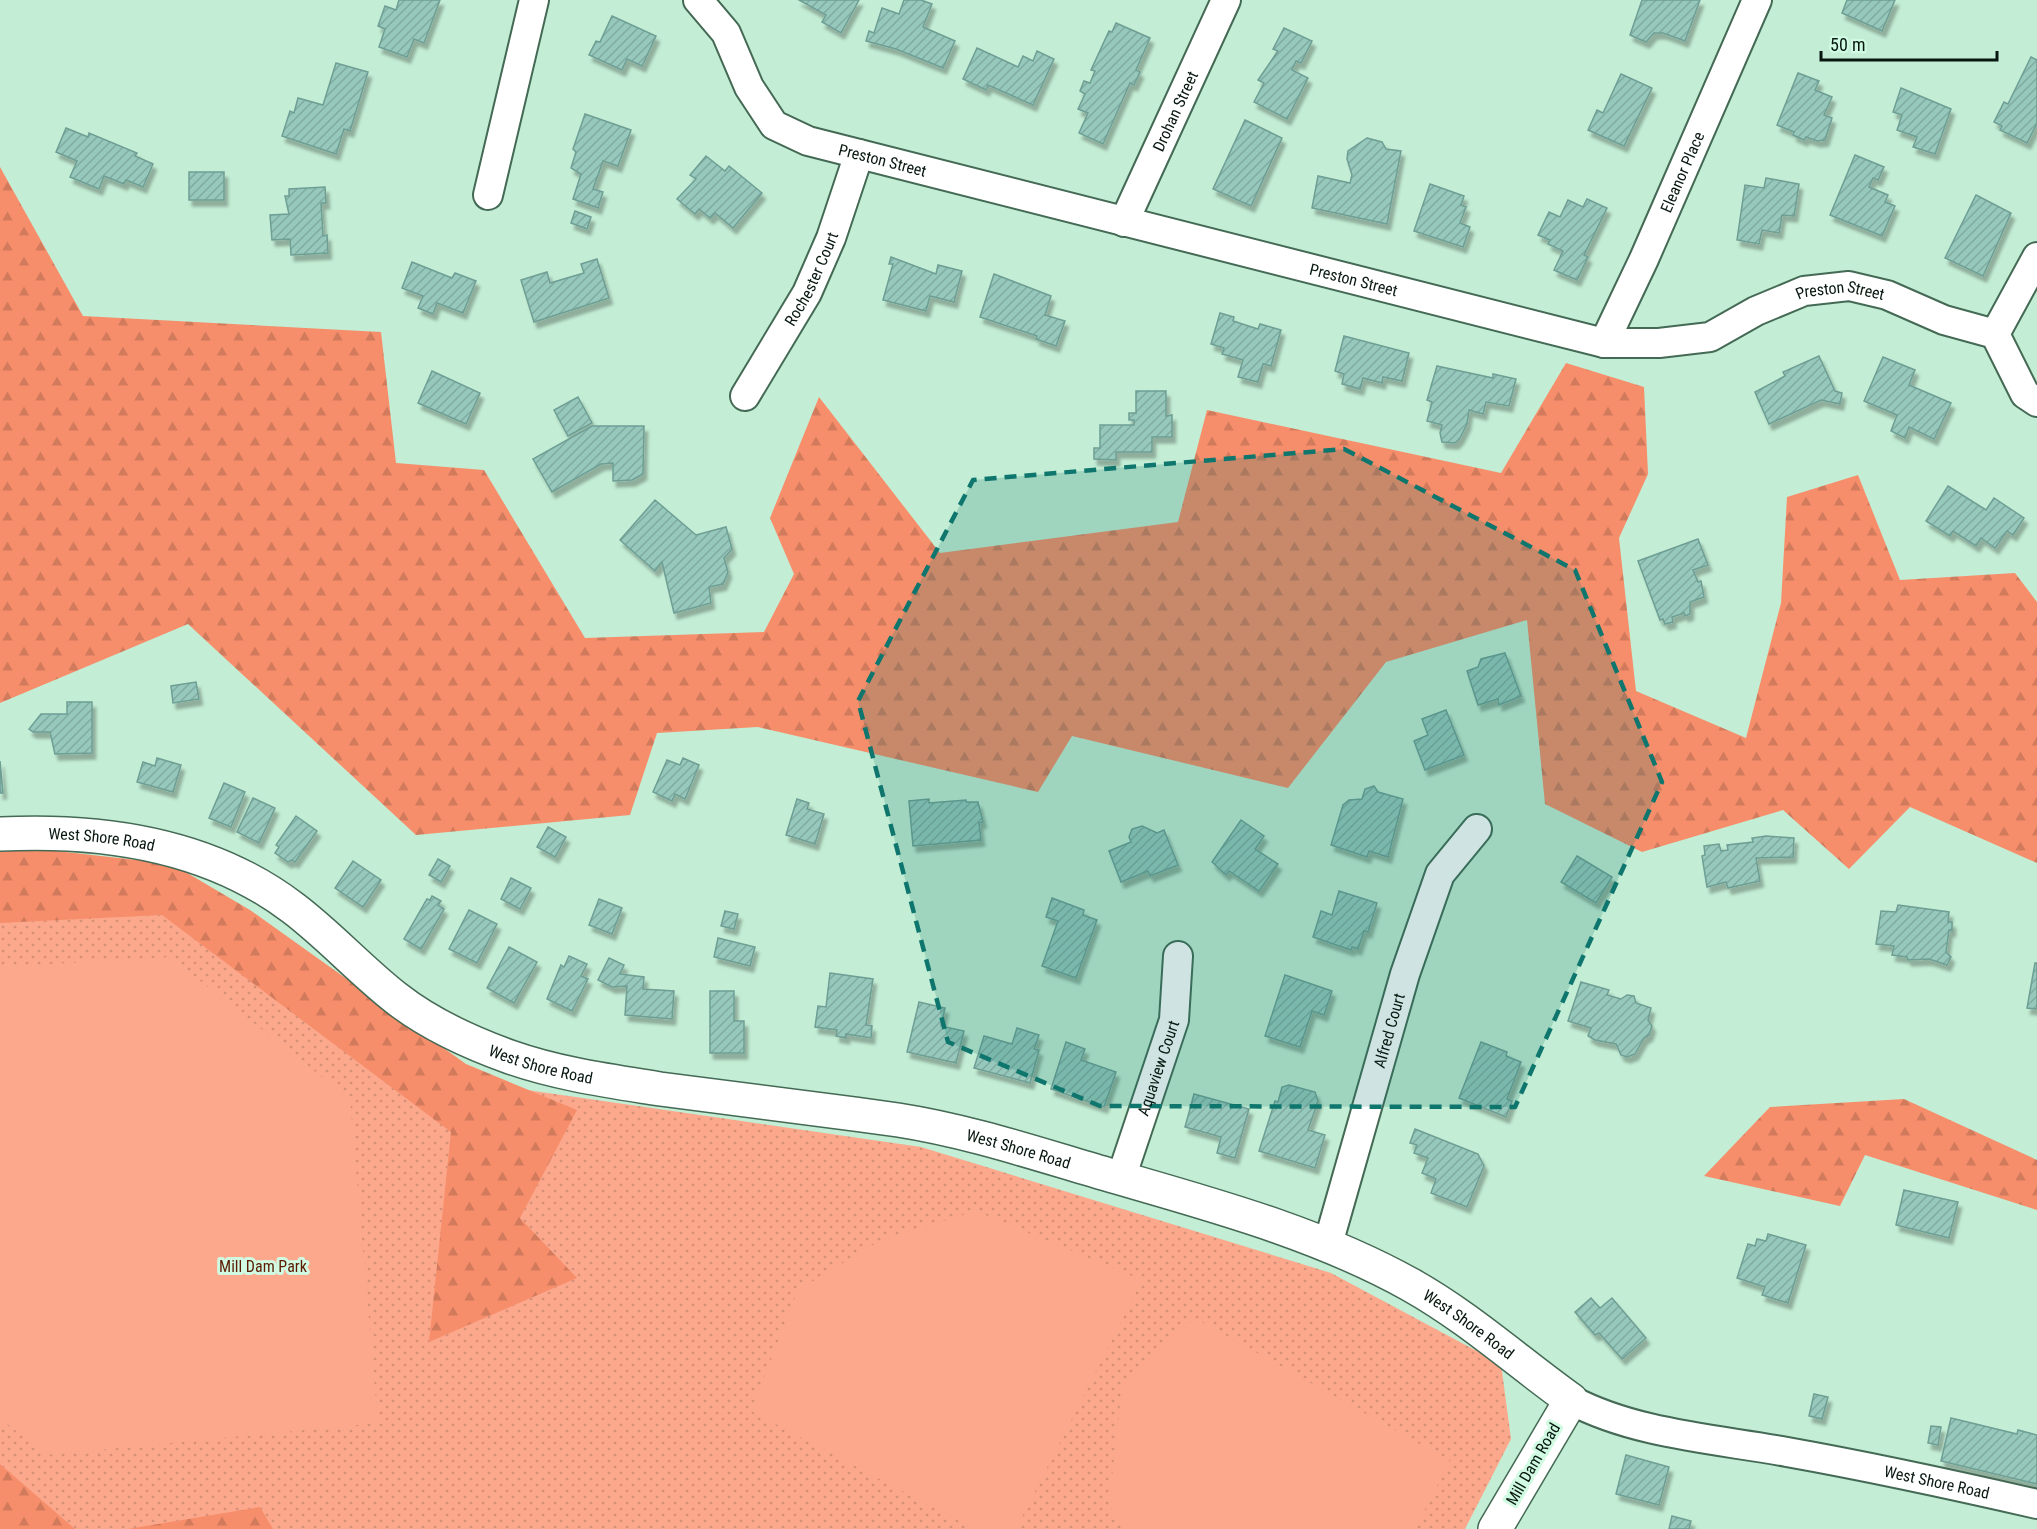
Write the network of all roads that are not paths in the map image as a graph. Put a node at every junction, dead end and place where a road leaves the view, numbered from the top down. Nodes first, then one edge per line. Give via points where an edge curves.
1 (534, 0) edge
2 (698, 0) edge
3 (1226, 0) edge
4 (1757, 0) edge
5 (859, 154) junction
6 (489, 195) dead end
7 (1124, 222) junction
8 (2037, 257) edge
9 (1995, 334) junction
10 (1604, 343) junction
11 (745, 396) dead end
12 (2037, 402) edge
13 (1477, 829) dead end
14 (0, 834) edge
15 (1178, 956) dead end
16 (1121, 1178) junction
17 (1328, 1244) junction
18 (1571, 1400) junction
19 (2037, 1504) edge
20 (1496, 1529) edge

1 - 6 street
2 - 5 street, Preston Street via 726,33 750,87 774,125 808,141
3 - 7 street, Drohan Street
4 - 10 street, Eleanor Place
5 - 7 street, Preston Street
5 - 11 street, Rochester Court via 831,238 807,293
7 - 10 street, Preston Street
8 - 9 street
9 - 10 street, Preston Street via 1944,320 1887,295 1849,286 1804,291 1755,311 1710,337 1659,343
9 - 12 street via 2025,394
13 - 17 street, Alfred Court via 1440,874 1432,896 1405,974
14 - 16 street, West Shore Road via 56,832 119,838 226,868 292,907 398,1000 490,1050 536,1065 620,1083 926,1125
15 - 16 street, Aquaview Court via 1174,1020
16 - 17 street, West Shore Road
17 - 18 street, West Shore Road via 1442,1304
18 - 19 street, West Shore Road via 1605,1415 1663,1429 1895,1471
18 - 20 street, Mill Dam Road

